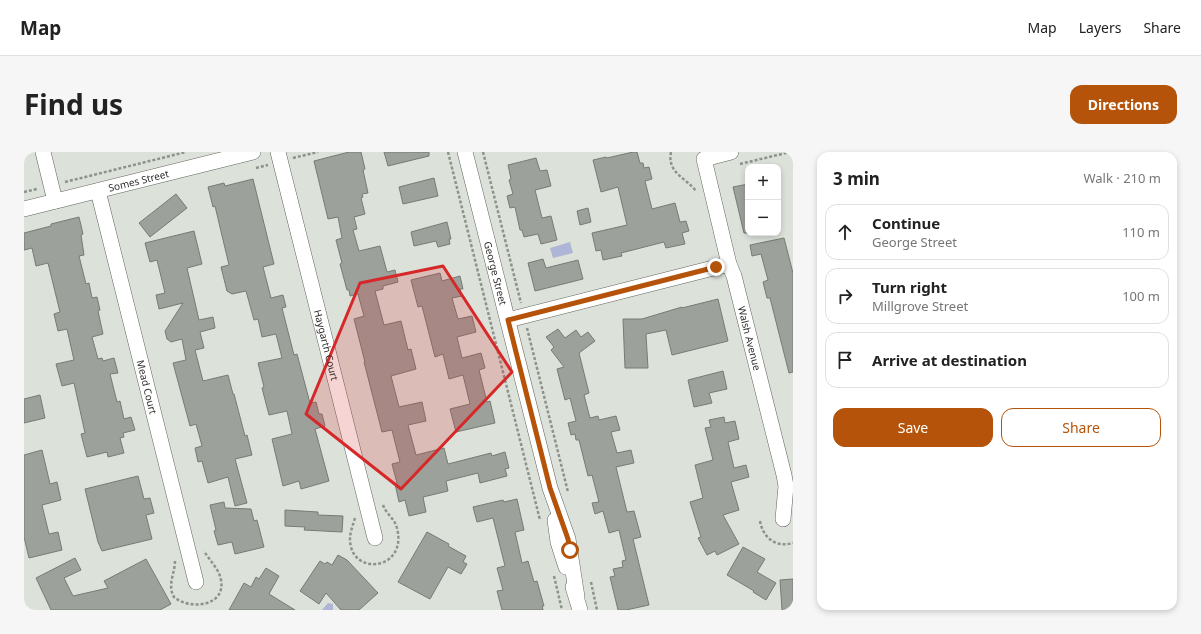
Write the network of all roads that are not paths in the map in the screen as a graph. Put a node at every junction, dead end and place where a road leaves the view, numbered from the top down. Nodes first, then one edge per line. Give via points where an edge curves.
1 (43, 152) edge
2 (253, 152) edge
3 (465, 152) edge
4 (284, 155) edge
5 (734, 159) edge
6 (98, 190) junction
7 (55, 201) junction
8 (24, 209) edge
9 (729, 264) junction
10 (508, 320) junction
11 (783, 519) dead end
12 (375, 538) dead end
13 (196, 582) dead end
14 (579, 603) edge

1 - 7 street
2 - 6 street, Somes Street
3 - 10 street, George Street
4 - 12 street, Haygarth Court
5 - 9 street, Walsh Avenue via 704,158
6 - 7 street, Somes Street
6 - 13 street, Mead Court
7 - 8 street, Somes Street
9 - 10 street
9 - 11 street, Walsh Avenue via 784,475 786,486
10 - 14 street, George Street via 550,488 558,542

